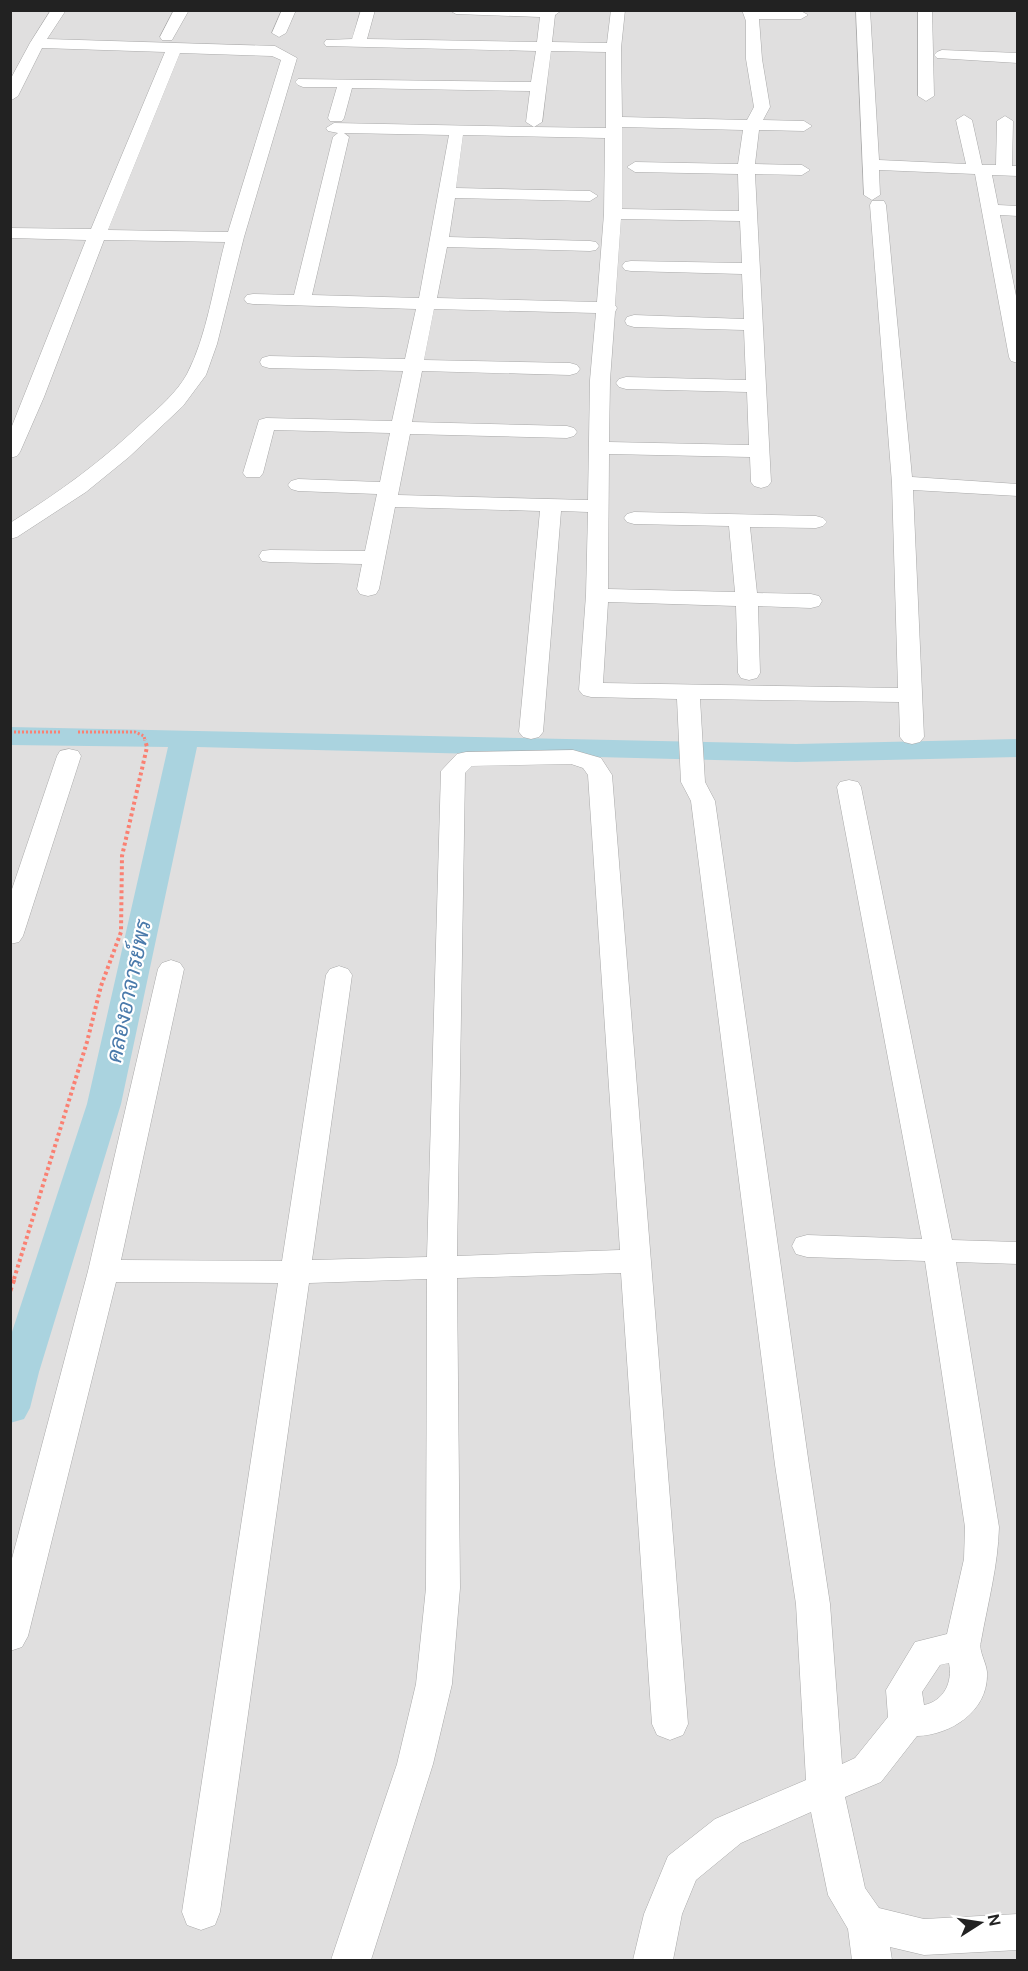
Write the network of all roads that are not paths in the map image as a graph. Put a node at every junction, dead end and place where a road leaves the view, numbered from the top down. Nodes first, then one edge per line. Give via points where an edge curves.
1 (59, 10) edge
2 (182, 10) edge
3 (289, 10) edge
4 (368, 10) edge
5 (456, 10) edge
6 (618, 10) edge
7 (863, 10) edge
8 (925, 10) edge
9 (552, 12) edge
10 (750, 12) edge
11 (801, 15) dead end
12 (279, 33) dead end
13 (37, 43) junction
14 (170, 43) junction
15 (331, 44) dead end
16 (358, 44) junction
17 (545, 48) junction
18 (614, 48) junction
19 (942, 55) dead end
20 (1017, 58) edge
21 (303, 82) dead end
22 (346, 82) junction
23 (442, 85) junction
24 (538, 87) junction
25 (10, 96) edge
26 (926, 96) dead end
27 (436, 112) dead end
28 (964, 120) dead end
29 (1005, 121) dead end
30 (534, 122) dead end
31 (752, 125) junction
32 (804, 126) dead end
33 (337, 128) junction
34 (614, 128) junction
35 (456, 137) dead end
36 (871, 165) junction
37 (635, 167) dead end
38 (746, 169) junction
39 (979, 169) junction
40 (802, 170) dead end
41 (1011, 171) edge
42 (446, 193) junction
43 (590, 196) dead end
44 (991, 210) junction
45 (1017, 211) edge
46 (613, 214) junction
47 (749, 216) junction
48 (10, 233) edge
49 (97, 234) junction
50 (235, 237) junction
51 (439, 242) junction
52 (590, 246) dead end
53 (998, 252) junction
54 (1017, 253) edge
55 (631, 266) dead end
56 (749, 269) junction
57 (1012, 295) edge
58 (253, 299) dead end
59 (302, 300) junction
60 (426, 304) junction
61 (608, 308) junction
62 (634, 321) dead end
63 (753, 325) junction
64 (1017, 348) edge
65 (269, 362) dead end
66 (415, 364) junction
67 (570, 369) dead end
68 (626, 382) dead end
69 (758, 386) junction
70 (402, 426) junction
71 (567, 432) dead end
72 (600, 448) junction
73 (761, 451) junction
74 (10, 453) edge
75 (253, 473) dead end
76 (761, 482) dead end
77 (902, 483) junction
78 (298, 485) dead end
79 (1017, 490) edge
80 (389, 494) junction
81 (551, 505) junction
82 (597, 506) junction
83 (634, 519) dead end
84 (739, 520) junction
85 (816, 522) dead end
86 (10, 534) edge
87 (270, 556) dead end
88 (375, 558) junction
89 (368, 589) dead end
90 (597, 595) junction
91 (747, 599) junction
92 (811, 600) dead end
93 (749, 673) dead end
94 (688, 692) junction
95 (910, 695) junction
96 (531, 732) dead end
97 (912, 737) dead end
98 (69, 756) dead end
99 (849, 787) dead end
100 (10, 936) edge
101 (171, 969) dead end
102 (339, 975) dead end
103 (807, 1246) dead end
104 (939, 1250) junction
105 (1017, 1253) edge
106 (636, 1261) junction
107 (442, 1266) junction
108 (103, 1271) junction
109 (296, 1272) junction
110 (10, 1636) edge
111 (962, 1645) junction
112 (907, 1721) junction
113 (670, 1724) dead end
114 (825, 1790) junction
115 (201, 1912) dead end
116 (1017, 1932) edge
117 (869, 1942) edge
118 (926, 1949) edge
119 (351, 1960) edge
120 (653, 1960) edge

1 - 13 street
2 - 14 street
3 - 12 street
4 - 16 street
5 - 9 street
6 - 18 street
7 - 36 street
8 - 26 street
9 - 17 street
10 - 11 street
10 - 31 street via 762,107
13 - 14 street
13 - 25 street
14 - 49 street
14 - 50 street via 275,51 289,58
15 - 16 street
16 - 17 street
17 - 18 street
17 - 24 street
18 - 34 street
19 - 20 street
21 - 22 street
22 - 23 street
22 - 33 street
23 - 24 street
23 - 27 street
24 - 30 street
28 - 39 street
29 - 41 street
31 - 32 street
31 - 34 street
31 - 38 street
33 - 34 street
33 - 59 street
34 - 46 street
35 - 42 street
36 - 39 street
36 - 77 street
37 - 38 street
38 - 40 street
38 - 47 street
39 - 41 street
39 - 44 street
42 - 43 street
42 - 51 street
44 - 45 street
44 - 53 street
46 - 47 street
46 - 61 street
47 - 56 street
48 - 49 street
49 - 50 street
49 - 74 street via 25,424
50 - 86 street via 208,344 196,375 176,402 88,481
51 - 52 street
51 - 60 street
53 - 54 street
53 - 57 street
55 - 56 street
56 - 63 street
57 - 64 street
58 - 59 street
59 - 60 street
60 - 61 street
60 - 66 street
61 - 72 street via 600,380
62 - 63 street
63 - 69 street
65 - 66 street
66 - 67 street
66 - 70 street
68 - 69 street
69 - 73 street
70 - 71 street
70 - 75 street via 266,424
70 - 80 street
72 - 73 street
72 - 82 street
73 - 76 street
77 - 79 street
77 - 95 street
78 - 80 street
80 - 81 street
80 - 88 street
81 - 82 street
81 - 96 street
82 - 90 street
83 - 84 street
84 - 85 street
84 - 91 street
87 - 88 street
88 - 89 street
90 - 91 street
90 - 94 street via 591,690
91 - 92 street
91 - 93 street
94 - 95 street
94 - 114 street via 693,782 703,801 813,1604
95 - 97 street
98 - 100 street
99 - 104 street
101 - 108 street
102 - 109 street
103 - 104 street
104 - 105 street
104 - 111 street via 982,1527 981,1559
106 - 107 street
106 - 107 street via 600,775 592,763 573,757 478,757 458,764 452,778
106 - 113 street
107 - 109 street
107 - 119 street via 443,1588 434,1684 416,1764
108 - 109 street
108 - 110 street
109 - 115 street
111 - 112 street via 928,1653 904,1690
111 - 112 street via 969,1673 964,1696 951,1710 930,1720
112 - 114 street via 868,1770
114 - 117 street via 846,1895
114 - 120 street via 728,1831 682,1868 663,1914
116 - 118 street
117 - 118 street

